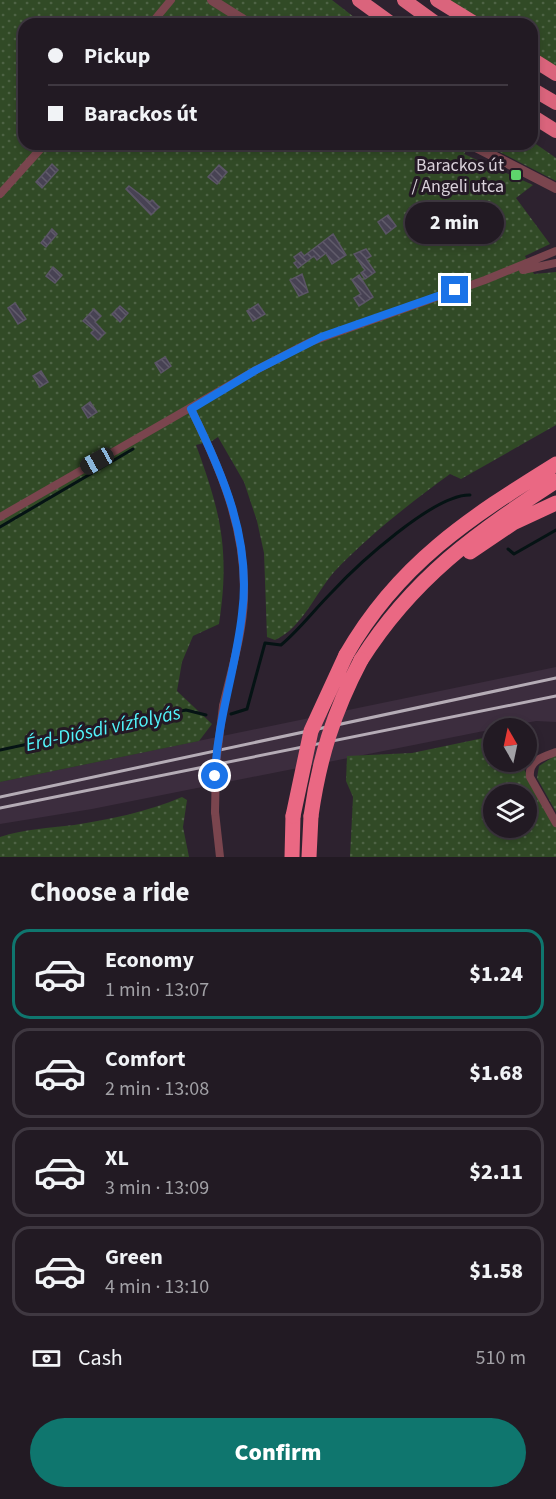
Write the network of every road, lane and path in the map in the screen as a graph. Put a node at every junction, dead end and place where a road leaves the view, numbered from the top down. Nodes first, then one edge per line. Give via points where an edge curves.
1 (171, 0) edge
2 (212, 0) edge
3 (359, 0) edge
4 (404, 0) edge
5 (437, 0) edge
6 (156, 18) edge
7 (240, 18) edge
8 (384, 18) edge
9 (428, 18) edge
10 (466, 18) edge
11 (538, 63) edge
12 (556, 74) edge
13 (538, 92) edge
14 (556, 103) edge
15 (538, 121) edge
16 (553, 132) edge
17 (40, 150) edge
18 (482, 150) edge
19 (545, 182) junction
20 (556, 188) edge
21 (556, 192) edge
22 (0, 194) edge
23 (556, 251) edge
24 (556, 263) edge
25 (485, 280) junction
26 (191, 409) junction
27 (556, 464) edge
28 (556, 481) edge
29 (556, 503) edge
30 (0, 517) edge
31 (404, 600) junction
32 (556, 752) edge
33 (556, 823) edge
34 (220, 857) edge
35 (292, 857) edge
36 (309, 857) edge

1 - 6 street
2 - 7 street
3 - 8 highway
4 - 9 highway
5 - 10 highway
11 - 12 highway
13 - 14 highway
15 - 16 highway
17 - 22 street
18 - 19 street
19 - 20 street
19 - 21 street
23 - 25 street
24 - 25 street
25 - 26 street via 333,332 256,370
26 - 30 street
26 - 34 street, bridge via 232,502 241,546 242,615 223,706 216,764 215,812
27 - 35 highway, bridge via 479,513 427,554 382,599 331,682 310,731 293,816
28 - 31 highway via 466,543
29 - 31 highway via 513,523
31 - 36 highway, bridge via 361,660 328,735 311,816
32 - 33 street via 531,765 530,777

